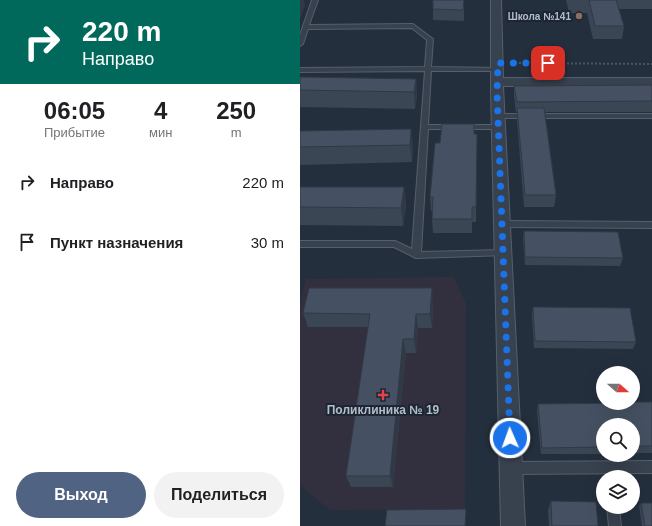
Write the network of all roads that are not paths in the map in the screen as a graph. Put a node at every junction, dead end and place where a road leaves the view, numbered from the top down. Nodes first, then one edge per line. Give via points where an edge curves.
1 (315, 0) edge
2 (496, 0) edge
3 (306, 27) junction
4 (300, 44) edge
5 (300, 70) edge
6 (428, 70) junction
7 (497, 72) junction
8 (652, 82) edge
9 (652, 116) edge
10 (498, 121) junction
11 (424, 127) junction
12 (503, 224) junction
13 (652, 225) edge
14 (300, 244) edge
15 (504, 253) junction
16 (416, 255) junction
17 (652, 467) edge
18 (511, 468) junction
19 (626, 470) edge
20 (596, 471) edge
21 (614, 514) edge
22 (513, 526) edge
23 (615, 526) edge

1 - 3 lane
2 - 7 street
3 - 4 lane
3 - 6 lane via 413,26 430,39
5 - 6 lane
6 - 7 lane
6 - 11 lane
7 - 8 street
7 - 10 street
9 - 10 lane
10 - 11 lane
10 - 12 street
11 - 16 lane
12 - 13 lane
12 - 15 street
14 - 16 lane via 395,244
15 - 16 lane
15 - 18 street
17 - 19 lane
18 - 20 lane
18 - 22 street
21 - 23 lane

